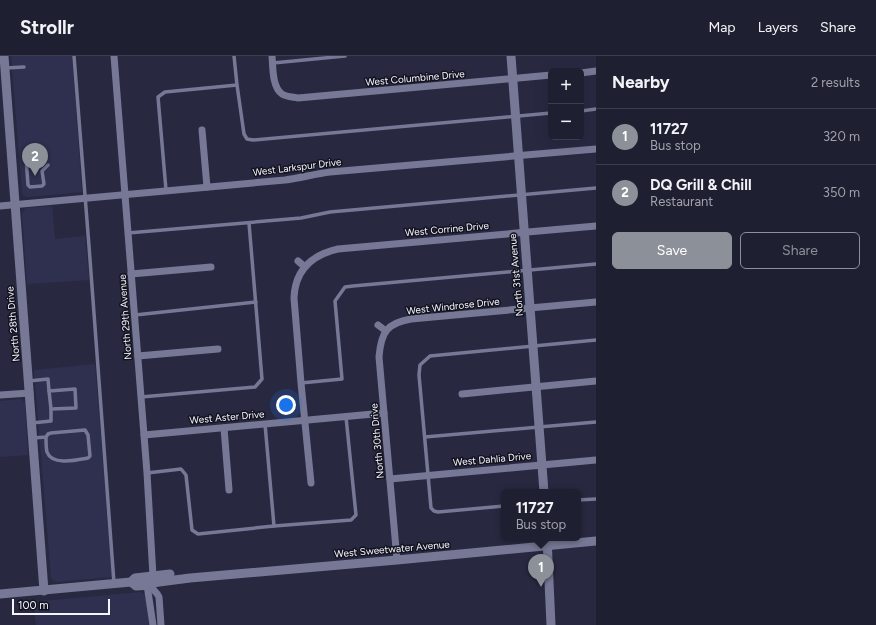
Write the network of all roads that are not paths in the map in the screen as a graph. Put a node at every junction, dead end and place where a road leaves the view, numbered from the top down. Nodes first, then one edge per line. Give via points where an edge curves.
1 (4, 56) edge
2 (74, 56) edge
3 (114, 56) edge
4 (234, 56) edge
5 (345, 56) edge
6 (511, 56) edge
7 (272, 59) edge
8 (24, 67) dead end
9 (4, 68) junction
10 (596, 71) edge
11 (584, 73) edge
12 (548, 75) edge
13 (513, 79) junction
14 (237, 86) junction
15 (596, 109) edge
16 (584, 110) edge
17 (548, 113) edge
18 (516, 116) junction
19 (202, 130) dead end
20 (596, 149) edge
21 (518, 155) junction
22 (26, 158) dead end
23 (48, 165) dead end
24 (207, 187) junction
25 (596, 188) edge
26 (166, 190) junction
27 (125, 194) junction
28 (521, 194) junction
29 (85, 198) junction
30 (15, 204) junction
31 (0, 206) edge
32 (249, 222) junction
33 (596, 226) edge
34 (524, 232) junction
35 (128, 233) junction
36 (298, 260) dead end
37 (596, 264) edge
38 (305, 266) junction
39 (211, 267) dead end
40 (527, 270) junction
41 (132, 274) junction
42 (256, 302) junction
43 (596, 302) edge
44 (530, 308) junction
45 (135, 315) junction
46 (378, 325) dead end
47 (386, 331) junction
48 (596, 340) edge
49 (533, 346) junction
50 (218, 349) dead end
51 (138, 356) junction
52 (29, 381) junction
53 (596, 381) edge
54 (301, 383) junction
55 (536, 386) junction
56 (49, 391) junction
57 (30, 393) junction
58 (462, 394) dead end
59 (0, 395) edge
60 (141, 397) junction
61 (51, 409) junction
62 (384, 414) junction
63 (346, 417) junction
64 (305, 420) junction
65 (596, 422) edge
66 (32, 423) junction
67 (265, 424) junction
68 (540, 427) junction
69 (224, 428) junction
70 (144, 435) junction
71 (46, 436) junction
72 (425, 437) junction
73 (33, 438) junction
74 (596, 460) edge
75 (542, 465) junction
76 (147, 473) junction
77 (428, 475) junction
78 (390, 479) junction
79 (311, 483) dead end
80 (544, 489) edge
81 (229, 490) dead end
82 (596, 498) edge
83 (581, 500) edge
84 (501, 506) edge
85 (274, 526) junction
86 (596, 541) edge
87 (547, 542) edge
88 (397, 560) junction
89 (133, 580) junction
90 (158, 581) junction
91 (114, 584) junction
92 (147, 586) junction
93 (44, 591) junction
94 (0, 594) edge
95 (153, 625) edge
96 (162, 625) edge
97 (551, 625) edge

1 - 9 street, North 28th Drive
2 - 29 lane
3 - 27 street, North 29th Avenue
4 - 14 lane
5 - 7 lane
6 - 13 street, North 31st Avenue
7 - 13 street, West Columbine Drive via 278,89 281,93 298,98
8 - 9 lane
9 - 30 street, North 28th Drive
10 - 11 street
12 - 13 street, West Columbine Drive
13 - 18 street, North 31st Avenue
14 - 18 lane via 244,134 247,139 253,140
14 - 26 lane via 165,92 158,97
15 - 16 lane
17 - 18 lane
18 - 21 street, North 31st Avenue
19 - 24 street
20 - 21 street, West Larkspur Drive
21 - 24 street, West Larkspur Drive via 330,172 292,179
21 - 28 street, North 31st Avenue
22 - 23 lane via 30,187 44,184 42,172
24 - 26 street, West Larkspur Drive
25 - 28 lane
26 - 27 street, West Larkspur Drive
27 - 29 street, West Larkspur Drive
27 - 35 street, North 29th Avenue
28 - 32 lane
28 - 34 street, North 31st Avenue
29 - 30 street, West Larkspur Drive
29 - 91 lane
30 - 31 street, West Larkspur Drive
30 - 52 street, North 28th Drive
32 - 35 lane
32 - 42 lane
33 - 34 street, West Corrine Drive
34 - 38 street, West Corrine Drive via 330,251 317,256
34 - 40 street, North 31st Avenue
35 - 41 street, North 29th Avenue
36 - 38 street
37 - 40 lane
38 - 54 street via 294,292
39 - 41 street
40 - 44 street, North 31st Avenue
40 - 54 lane via 345,288 335,300 342,379
41 - 45 street, North 29th Avenue
42 - 45 lane
42 - 60 lane via 262,379 255,387
43 - 44 street, West Windrose Drive
44 - 47 street, West Windrose Drive via 412,319 397,322
44 - 49 street, North 31st Avenue
45 - 51 street, North 29th Avenue
46 - 47 street
47 - 62 street, North 30th Drive via 379,356
48 - 49 lane
49 - 55 street, North 31st Avenue
49 - 72 lane via 430,356 420,365 419,375
50 - 51 street
51 - 60 street, North 29th Avenue
52 - 56 lane via 48,379
52 - 57 street, North 28th Drive
53 - 55 street
54 - 64 street
55 - 58 street
55 - 68 street, North 31st Avenue
56 - 61 lane
56 - 61 lane via 75,389 76,408
57 - 59 street
57 - 66 street, North 28th Drive
60 - 70 street, North 29th Avenue
61 - 66 lane via 51,422
62 - 63 street, West Aster Drive
62 - 78 street, North 30th Drive
63 - 64 street, West Aster Drive
63 - 85 lane via 356,514 351,520
64 - 67 street, West Aster Drive
64 - 79 street
65 - 68 lane
66 - 73 street, North 28th Drive
67 - 69 street, West Aster Drive
67 - 85 lane
68 - 72 lane
68 - 75 street, North 31st Avenue
69 - 70 street, West Aster Drive
69 - 81 street
70 - 76 street, North 29th Avenue
71 - 71 lane via 50,433 84,430 88,435 90,456 63,461 51,458 47,452
71 - 73 lane
72 - 77 lane
73 - 93 street, North 28th Drive
74 - 75 street, West Dahlia Drive
75 - 77 street, West Dahlia Drive
75 - 80 street, North 31st Avenue
76 - 85 lane via 181,469 186,476 192,530 198,534
76 - 90 street, North 29th Avenue
77 - 78 street, West Dahlia Drive
77 - 84 lane via 431,508 434,511
78 - 88 street, North 30th Drive
82 - 83 lane
86 - 87 street, West Sweetwater Avenue
87 - 88 street, West Sweetwater Avenue
87 - 97 street
88 - 90 street, West Sweetwater Avenue via 190,578 183,573
89 - 90 street, West Sweetwater Avenue
89 - 91 street, West Sweetwater Avenue
89 - 92 street, West Sweetwater Avenue via 136,586
90 - 92 street
91 - 93 street, West Sweetwater Avenue
92 - 95 street
92 - 96 street via 159,597
93 - 94 street, West Sweetwater Avenue

